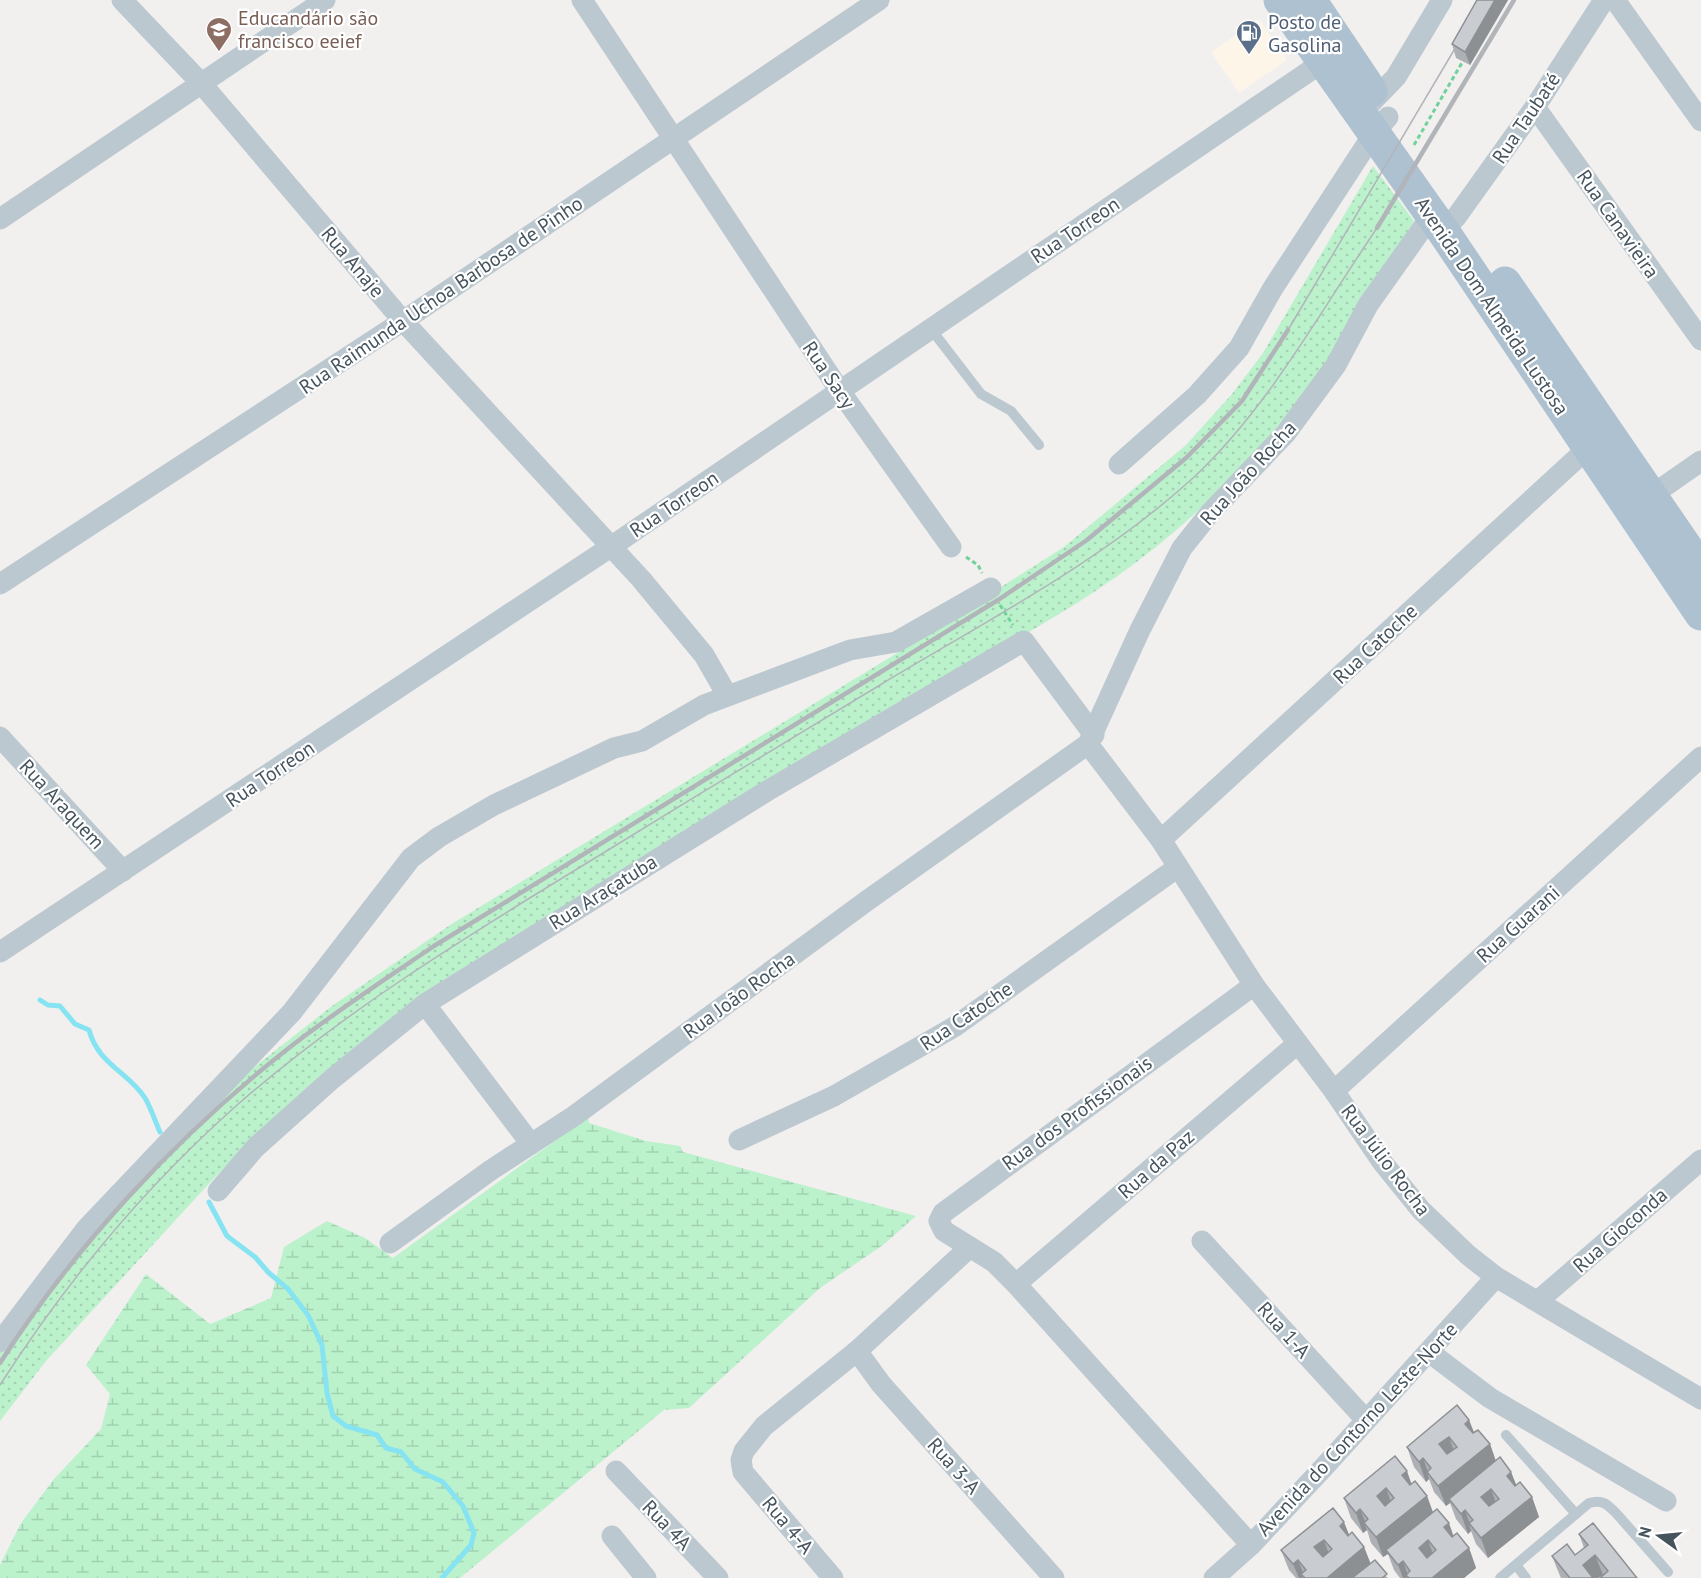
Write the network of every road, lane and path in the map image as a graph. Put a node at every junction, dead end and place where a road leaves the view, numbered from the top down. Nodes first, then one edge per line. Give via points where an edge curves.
1 (122, 0) edge
2 (325, 0) edge
3 (582, 0) edge
4 (879, 0) edge
5 (1281, 0) edge
6 (1310, 0) edge
7 (1442, 0) edge
8 (1604, 0) edge
9 (1615, 0) edge
10 (1334, 55) junction
11 (1463, 61) edge
12 (201, 83) junction
13 (1535, 107) junction
14 (1374, 116) junction
15 (1701, 121) edge
16 (673, 141) junction
17 (1411, 151) junction
18 (0, 219) edge
19 (1444, 221) junction
20 (403, 321) junction
21 (931, 329) junction
22 (1701, 340) edge
23 (840, 391) junction
24 (1039, 445) dead end
25 (1588, 448) junction
26 (1701, 461) edge
27 (1119, 464) dead end
28 (1652, 495) junction
29 (612, 546) junction
30 (951, 547) joint
31 (1701, 569) edge
32 (0, 584) edge
33 (991, 588) junction
34 (1701, 614) edge
35 (1024, 641) junction
36 (728, 695) junction
37 (0, 737) edge
38 (1091, 740) junction
39 (1701, 757) edge
40 (1161, 840) junction
41 (1178, 867) junction
42 (123, 871) junction
43 (0, 952) edge
44 (1254, 985) junction
45 (425, 1004) junction
46 (1297, 1044) junction
47 (1334, 1091) junction
48 (739, 1140) dead end
49 (531, 1144) junction
50 (1701, 1160) edge
51 (218, 1191) dead end
52 (1202, 1241) dead end
53 (390, 1243) dead end
54 (970, 1247) junction
55 (1496, 1277) junction
56 (1016, 1284) junction
57 (1539, 1300) junction
58 (0, 1342) edge
59 (857, 1351) junction
60 (1429, 1352) junction
61 (1701, 1399) edge
62 (1366, 1420) junction
63 (1506, 1435) dead end
64 (616, 1471) dead end
65 (1666, 1502) dead end
66 (1576, 1515) junction
67 (612, 1536) dead end
68 (1251, 1545) junction
69 (1516, 1565) junction
70 (1668, 1572) dead end
71 (646, 1578) edge
72 (718, 1578) edge
73 (833, 1578) edge
74 (1054, 1578) edge
75 (1214, 1578) edge
76 (1500, 1578) edge
77 (1526, 1578) edge

1 - 12 street, Rua Anaje
2 - 12 street
3 - 16 street, Rua Sacy
4 - 16 street, Rua Raimunda Uchoa Barbosa de Pinho
5 - 10 main road, Avenida Dom Almeida Lustosa
6 - 10 main road, Avenida Dom Almeida Lustosa
7 - 14 street
8 - 13 street, Rua Taubaté
9 - 15 street
10 - 14 main road, Avenida Dom Almeida Lustosa
10 - 21 street, Rua Torreon
11 - 17 path
12 - 18 street
12 - 20 street, Rua Anaje
13 - 19 street, Rua Taubaté
13 - 22 street, Rua Canavieira
14 - 17 main road, Avenida Dom Almeida Lustosa
14 - 19 main road, Avenida Dom Almeida Lustosa
14 - 27 street via 1239,348 1197,395
16 - 20 street, Rua Raimunda Uchoa Barbosa de Pinho
16 - 23 street, Rua Sacy
17 - 19 main road, Avenida Dom Almeida Lustosa
19 - 25 main road, Avenida Dom Almeida Lustosa
19 - 28 main road, Avenida Dom Almeida Lustosa
19 - 38 street, Rua João Rocha via 1368,305 1336,365 1286,433 1182,548
20 - 29 street, Rua Anaje
20 - 32 street, Rua Raimunda Uchoa Barbosa de Pinho
21 - 23 street, Rua Torreon
21 - 24 lane via 981,394 1011,411
23 - 29 street, Rua Torreon
23 - 30 street, Rua Sacy
25 - 34 main road, Avenida Dom Almeida Lustosa
25 - 40 street, Rua Catoche
26 - 28 street
28 - 31 main road, Avenida Dom Almeida Lustosa
29 - 36 street, Rua Anaje via 704,655
29 - 42 street, Rua Torreon
30 - 33 path via 978,565
33 - 35 path
33 - 36 street via 896,642 850,650
35 - 38 street
35 - 45 street, Rua Araçatuba via 767,791
36 - 58 street via 642,741 614,748 494,805 411,858 292,1012 86,1229
37 - 42 street, Rua Araquem
38 - 40 street
38 - 49 street, Rua João Rocha
39 - 47 street, Rua Guarani
40 - 41 street
41 - 44 street
41 - 48 street, Rua Catoche via 954,1027 834,1095
42 - 43 street, Rua Torreon
44 - 46 street, Rua Júlio Rocha
44 - 54 street, Rua dos Profissionais via 942,1213 939,1221 944,1231
45 - 49 street
45 - 51 street, Rua Araçatuba via 332,1078 255,1148
46 - 47 street, Rua Júlio Rocha
46 - 56 street, Rua da Paz
47 - 55 street, Rua Júlio Rocha via 1420,1210
49 - 53 street, Rua João Rocha
50 - 57 street, Rua Gioconda
52 - 62 street, Rua 1-A
54 - 56 street, Rua dos Profissionais via 994,1262
54 - 59 street
55 - 57 street, Rua Júlio Rocha
55 - 60 street, Avenida do Contorno Leste-Norte
56 - 68 street, Rua dos Profissionais
57 - 61 street, Rua Júlio Rocha
59 - 73 street, Rua 4-A via 764,1426 744,1451 741,1466
59 - 74 street, Rua 3-A via 881,1384
60 - 62 street, Avenida do Contorno Leste-Norte
60 - 65 street via 1490,1398
62 - 68 street, Avenida do Contorno Leste-Norte
63 - 66 lane
64 - 72 street, Rua 4A
66 - 69 lane
66 - 70 lane via 1595,1501 1608,1504
67 - 71 street
68 - 75 street, Avenida do Contorno Leste-Norte
69 - 76 lane
69 - 77 lane

